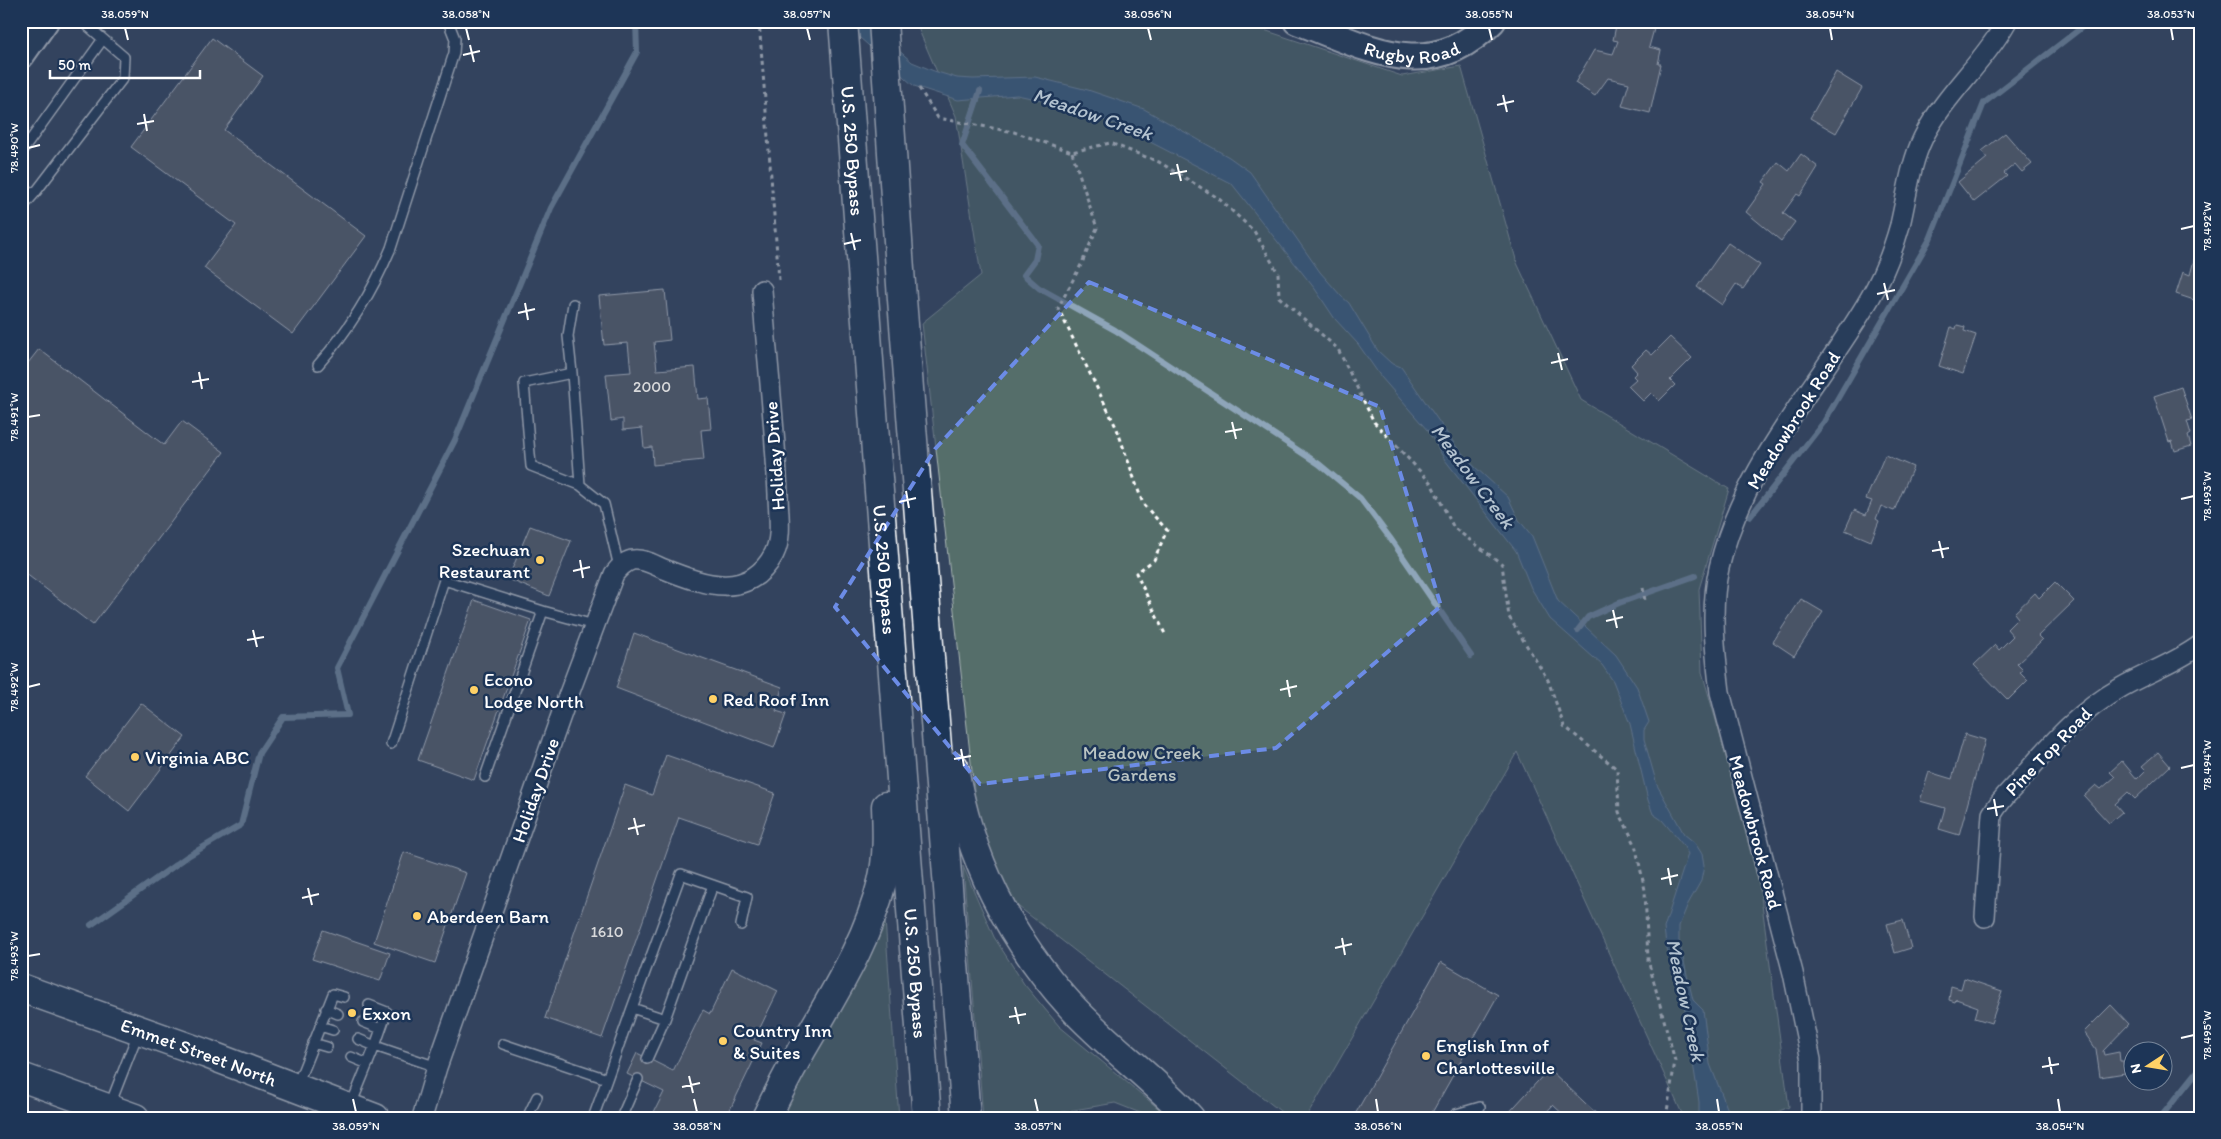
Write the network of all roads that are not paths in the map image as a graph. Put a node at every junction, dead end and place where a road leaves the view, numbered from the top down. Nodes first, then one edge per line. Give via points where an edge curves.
1 (45, 21) edge
2 (82, 21) edge
3 (448, 21) edge
4 (843, 21) edge
5 (883, 21) edge
6 (1297, 21) edge
7 (1492, 21) edge
8 (2007, 21) edge
9 (103, 39) junction
10 (21, 55) edge
11 (21, 154) edge
12 (21, 189) edge
13 (35, 192) junction
14 (21, 209) edge
15 (770, 288) road end
16 (573, 304) dead end
17 (318, 365) dead end
18 (572, 373) junction
19 (580, 485) junction
20 (885, 558) junction
21 (619, 567) junction
22 (543, 611) junction
23 (594, 625) junction
24 (2200, 645) edge
25 (933, 690) junction
26 (390, 744) dead end
27 (485, 776) dead end
28 (714, 886) junction
29 (1985, 917) dead end
30 (741, 925) dead end
31 (21, 988) edge
32 (344, 997) dead end
33 (369, 1006) dead end
34 (632, 1008) junction
35 (326, 1009) junction
36 (338, 1014) dead end
37 (665, 1019) junction
38 (363, 1022) dead end
39 (320, 1026) junction
40 (381, 1029) junction
41 (333, 1030) dead end
42 (139, 1031) junction
43 (358, 1039) dead end
44 (313, 1043) junction
45 (504, 1044) dead end
46 (375, 1046) junction
47 (326, 1048) dead end
48 (352, 1057) dead end
49 (647, 1058) dead end
50 (368, 1064) junction
51 (437, 1067) junction
52 (607, 1079) junction
53 (638, 1079) dead end
54 (25, 1082) edge
55 (296, 1088) junction
56 (537, 1097) dead end
57 (1480, 1107) dead end
58 (349, 1108) junction
59 (107, 1113) edge
60 (135, 1118) edge
61 (375, 1118) edge
62 (422, 1118) edge
63 (527, 1118) edge
64 (593, 1118) edge
65 (621, 1118) edge
66 (766, 1118) edge
67 (927, 1118) edge
68 (966, 1118) edge
69 (1190, 1118) edge
70 (1452, 1118) edge
71 (1811, 1118) edge

1 - 10 street
2 - 9 lane
3 - 17 lane via 455,39 454,53 392,248 362,307 341,339
4 - 20 highway, U.S. 250 Bypass
5 - 25 highway, U.S. 250 Bypass
6 - 7 street, Rugby Road via 1372,50 1400,56 1429,57 1462,46
8 - 71 street, Meadowbrook Road via 1986,53 1939,110 1923,139 1911,170 1900,226 1870,298 1778,437 1755,478 1734,522 1719,568 1714,645 1720,692 1793,973 1811,1060
9 - 11 lane
9 - 13 lane via 124,57 122,78
12 - 13 lane
13 - 14 lane
15 - 21 street, Holiday Drive via 779,533 776,549 760,573 730,586 685,577 642,560 631,560
16 - 18 lane via 568,336
18 - 19 lane
18 - 19 lane via 524,383 531,466
19 - 21 lane via 604,504
20 - 66 highway via 879,674 888,837 882,881 871,920 852,962
20 - 67 highway, U.S. 250 Bypass
21 - 23 street, Holiday Drive
22 - 23 lane
22 - 26 lane via 444,580
22 - 27 lane
23 - 51 street, Holiday Drive
24 - 29 street, Pine Top Road via 2093,705 2065,728 1999,801 1992,814
25 - 68 highway, U.S. 250 Bypass
25 - 69 highway via 949,722 959,797 976,854 1007,919 1029,954 1072,1006
28 - 30 lane via 747,897
28 - 34 lane via 681,874
28 - 37 lane
31 - 42 highway, Emmet Street North
32 - 35 lane via 332,994
33 - 40 lane via 387,1012
34 - 37 lane
34 - 52 lane
35 - 36 lane
35 - 39 lane
37 - 49 lane
38 - 40 lane
39 - 41 lane
39 - 44 lane
40 - 46 lane
42 - 55 highway, Emmet Street North
42 - 59 lane
43 - 46 lane
44 - 47 lane
44 - 55 lane
45 - 52 lane
46 - 50 lane
46 - 51 lane
48 - 50 lane
50 - 58 lane
51 - 62 street, Holiday Drive
52 - 64 lane
53 - 65 lane
54 - 59 highway
55 - 58 highway, Emmet Street North
56 - 63 lane
57 - 70 lane
58 - 61 highway, Emmet Street North
59 - 60 highway

